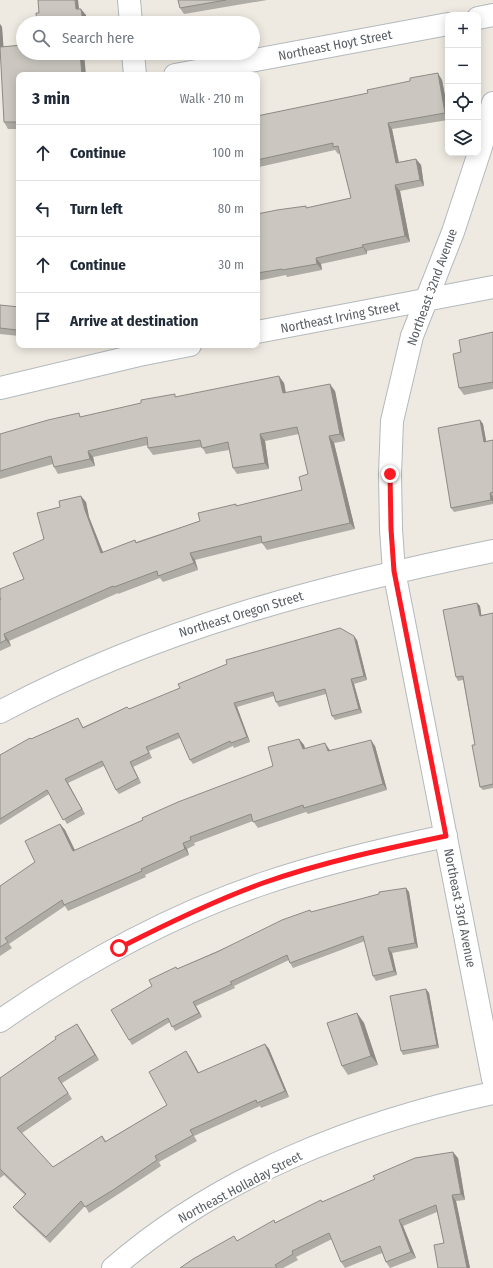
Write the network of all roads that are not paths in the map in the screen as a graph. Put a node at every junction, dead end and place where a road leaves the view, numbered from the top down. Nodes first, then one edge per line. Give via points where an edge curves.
1 (129, 0) edge
2 (493, 15) edge
3 (130, 16) edge
4 (481, 17) edge
5 (445, 25) edge
6 (260, 59) edge
7 (134, 60) edge
8 (255, 60) edge
9 (135, 72) edge
10 (191, 72) edge
11 (493, 103) edge
12 (493, 287) edge
13 (425, 301) junction
14 (260, 331) edge
15 (159, 348) edge
16 (138, 350) edge
17 (0, 388) edge
18 (493, 551) edge
19 (394, 571) junction
20 (0, 712) edge
21 (446, 836) junction
22 (0, 1021) edge
23 (493, 1079) edge
24 (493, 1093) edge
25 (114, 1268) edge

1 - 3 street
2 - 4 street
5 - 6 street, Northeast Hoyt Street
7 - 9 street
8 - 10 street, Northeast Hoyt Street
11 - 13 street, Northeast 32nd Avenue via 453,232
12 - 13 street, Northeast Irving Street
13 - 14 street, Northeast Irving Street
13 - 19 street, Northeast 32nd Avenue via 412,336 392,421 390,482
15 - 16 street
16 - 17 street
18 - 19 street, Northeast Oregon Street
19 - 20 street, Northeast Oregon Street via 266,604 170,636 95,666
19 - 21 street, Northeast 33rd Avenue
21 - 22 street via 312,868 214,903 119,948 72,974
21 - 23 street, Northeast 33rd Avenue
24 - 25 street, Northeast Holladay Street via 412,1112 306,1151 218,1195 172,1223

